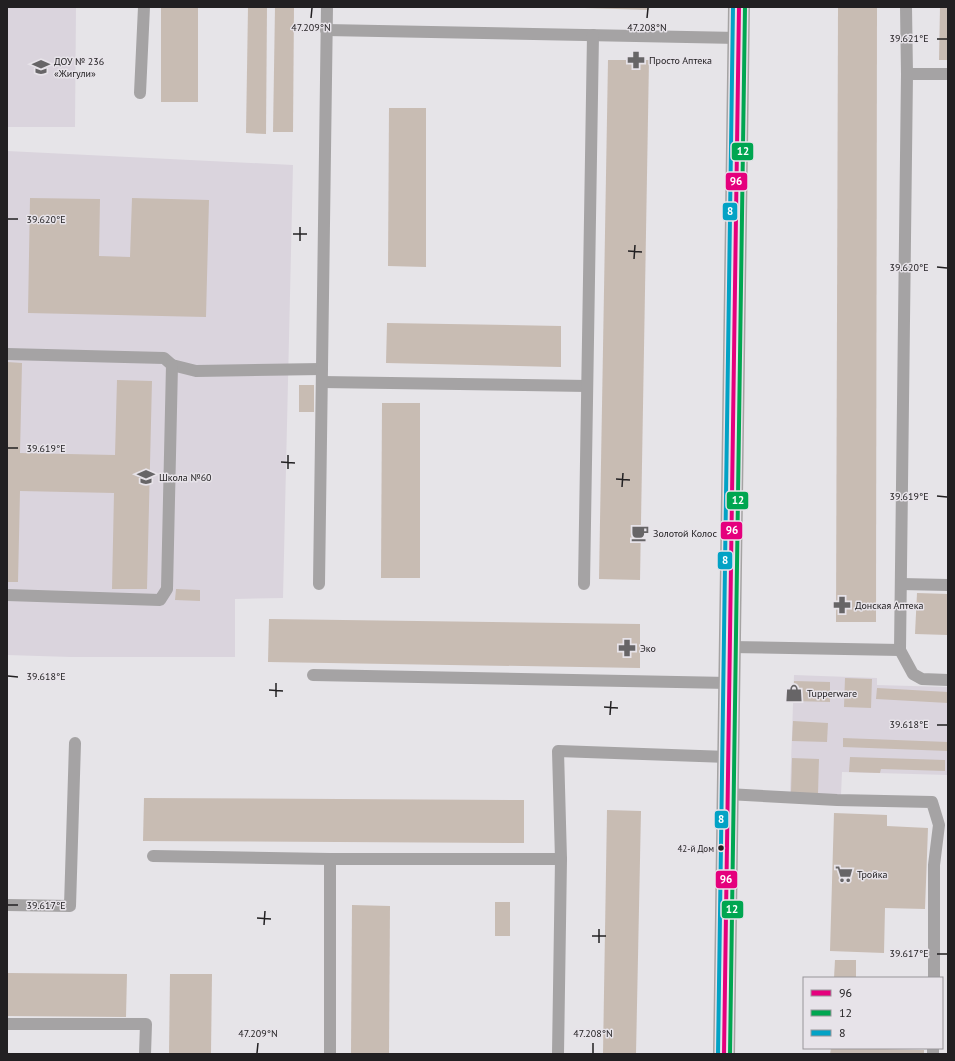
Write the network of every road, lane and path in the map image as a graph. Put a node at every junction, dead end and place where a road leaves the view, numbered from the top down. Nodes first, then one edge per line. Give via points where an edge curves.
1 (144, 7) edge
2 (327, 7) edge
3 (739, 7) edge
4 (906, 7) edge
5 (326, 30) junction
6 (593, 35) junction
7 (738, 38) junction
8 (907, 74) junction
9 (948, 74) edge
10 (140, 93) dead end
11 (7, 354) edge
12 (172, 365) junction
13 (322, 369) junction
14 (322, 382) junction
15 (587, 386) junction
16 (319, 584) dead end
17 (584, 584) dead end
18 (901, 584) junction
19 (948, 585) edge
20 (7, 595) edge
21 (730, 647) junction
22 (900, 650) junction
23 (313, 675) dead end
24 (948, 680) edge
25 (729, 683) junction
26 (75, 743) dead end
27 (728, 756) junction
28 (728, 794) junction
29 (153, 856) dead end
30 (330, 859) junction
31 (561, 859) junction
32 (7, 905) edge
33 (934, 977) edge
34 (7, 1024) edge
35 (145, 1054) edge
36 (330, 1054) edge
37 (558, 1054) edge
38 (724, 1054) edge

1 - 10 lane
2 - 5 lane
3 - 7 main road
4 - 8 lane
5 - 6 lane
5 - 13 lane
6 - 7 lane
6 - 15 lane
7 - 21 main road
8 - 9 lane
8 - 18 lane
11 - 12 lane via 164,358
12 - 13 lane via 196,371
12 - 20 lane via 167,588 160,600
13 - 14 lane
14 - 15 lane
14 - 16 lane
15 - 17 lane
18 - 19 lane
18 - 22 lane
21 - 22 lane
21 - 25 main road
22 - 24 lane via 913,674 922,679
23 - 25 lane
25 - 27 main road
26 - 32 lane via 70,906
27 - 28 main road
27 - 31 lane via 558,751
28 - 33 lane via 932,802 939,825 934,865
28 - 38 main road
29 - 30 lane
30 - 31 lane
30 - 36 lane
31 - 37 lane
34 - 35 lane via 146,1024

